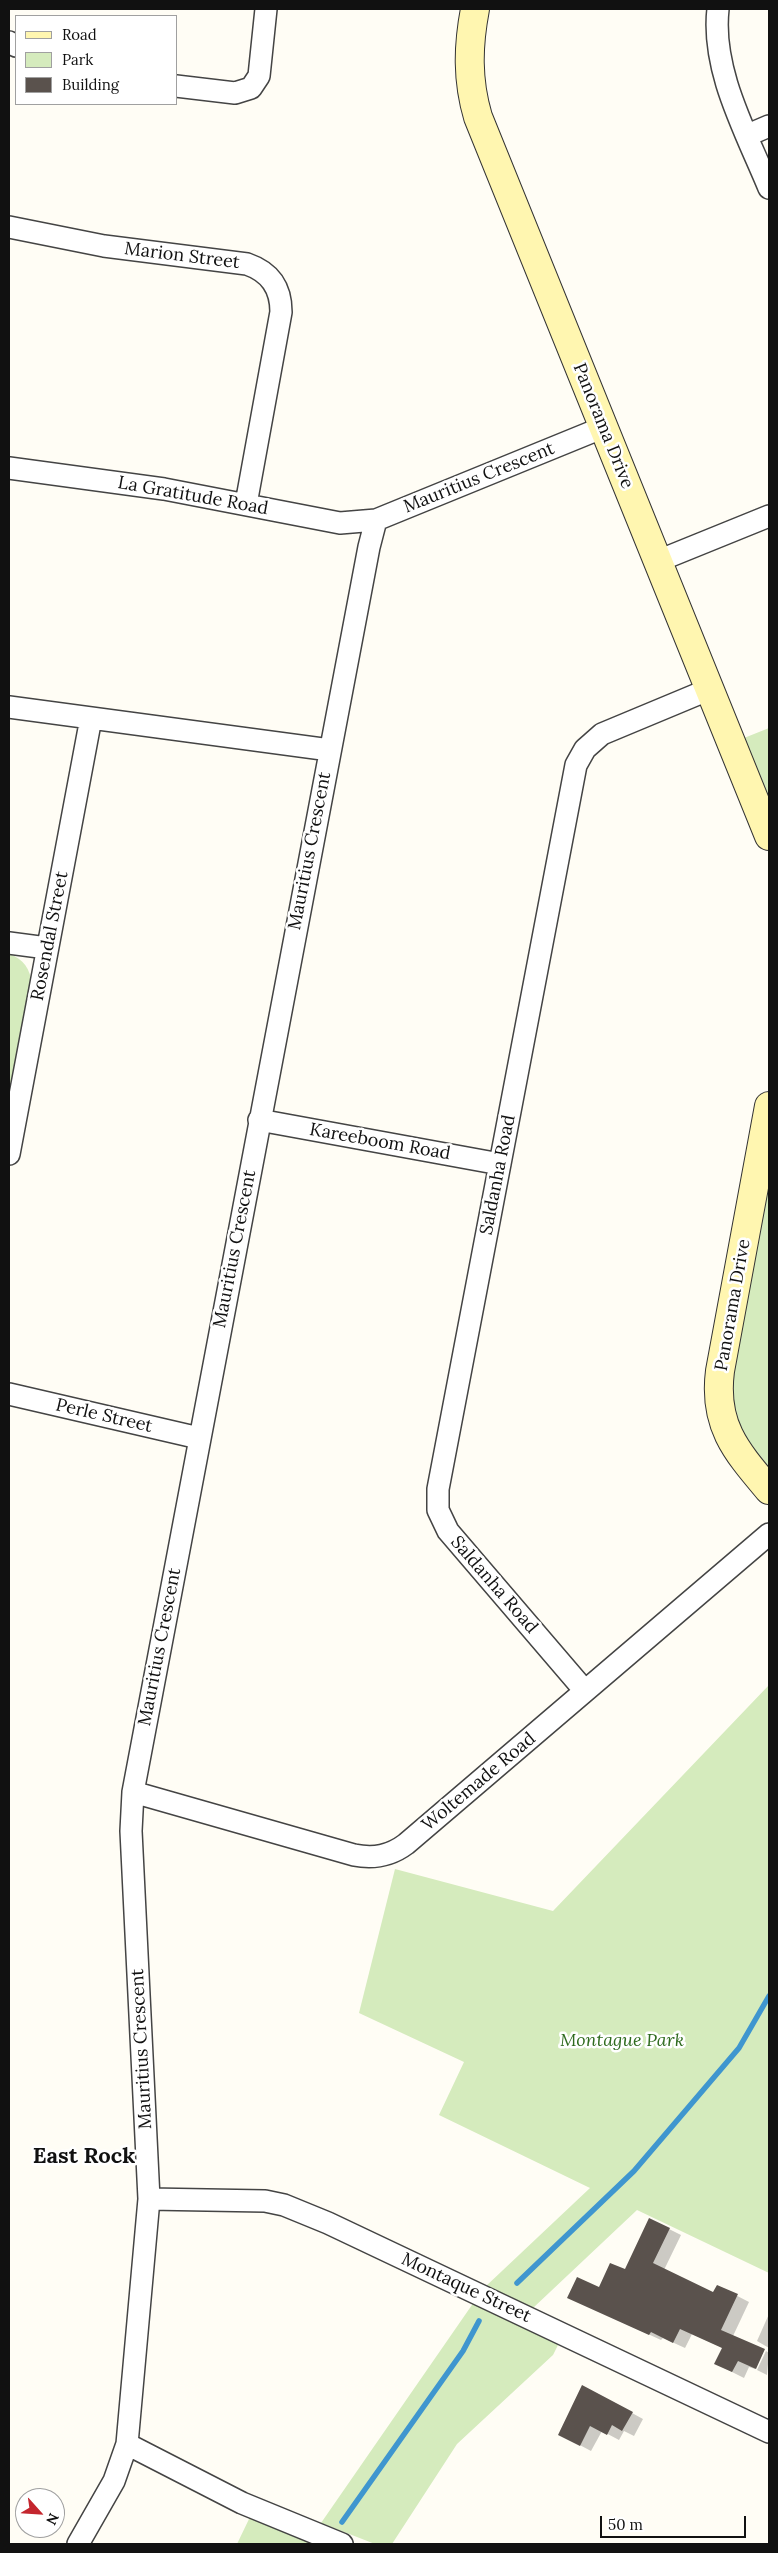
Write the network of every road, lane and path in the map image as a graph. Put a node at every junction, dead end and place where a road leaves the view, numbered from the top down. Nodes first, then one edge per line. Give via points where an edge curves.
1 (266, 9) edge
2 (475, 9) edge
3 (718, 9) edge
4 (178, 86) edge
5 (769, 126) edge
6 (748, 135) junction
7 (769, 188) edge
8 (9, 227) edge
9 (604, 427) junction
10 (9, 468) edge
11 (246, 504) junction
12 (769, 516) edge
13 (376, 520) junction
14 (658, 562) junction
15 (710, 689) junction
16 (9, 707) edge
17 (91, 718) junction
18 (330, 750) junction
19 (769, 836) edge
20 (9, 943) edge
21 (47, 948) junction
22 (769, 1106) edge
23 (259, 1120) junction
24 (9, 1154) edge
25 (500, 1164) junction
26 (9, 1394) edge
27 (199, 1438) junction
28 (769, 1490) edge
29 (769, 1534) edge
30 (585, 1691) junction
31 (133, 1792) junction
32 (149, 2199) junction
33 (769, 2432) edge
34 (127, 2444) junction
35 (78, 2544) edge
36 (342, 2544) edge

1 - 4 street via 259,76 251,88 235,92
2 - 9 street, Panorama Drive via 469,64 478,117
3 - 6 street via 720,59
5 - 6 street
6 - 7 street
8 - 11 street, Marion Street via 104,246 247,264 266,274 273,282 278,291 281,312
9 - 13 street, Mauritius Crescent
9 - 14 street, Panorama Drive
10 - 11 street, La Gratitude Road via 164,489
11 - 13 street, La Gratitude Road via 340,523
12 - 14 street
13 - 18 street, Mauritius Crescent
14 - 15 street, Panorama Drive
15 - 19 street, Panorama Drive
15 - 25 street, Saldanha Road via 602,734 580,756
16 - 17 street, Mauritius Crescent
17 - 18 street, Mauritius Crescent
17 - 21 street, Rosendal Street
18 - 23 street, Mauritius Crescent
20 - 21 street
21 - 24 street, Rosendal Street
22 - 28 street, Panorama Drive via 718,1396 723,1422 733,1445
23 - 25 street, Kareeboom Road
23 - 27 street, Mauritius Crescent
25 - 30 street, Saldanha Road via 438,1489 438,1510 448,1531
26 - 27 street, Perle Street
27 - 31 street, Mauritius Crescent
29 - 30 street, Woltemade Road
30 - 31 street, Woltemade Road via 406,1844 381,1856 354,1855
31 - 32 street, Mauritius Crescent via 131,1830
32 - 33 street, Montaque Street via 265,2201 284,2205
32 - 34 street, Mauritius Crescent
34 - 35 street, Mauritius Crescent via 114,2481
34 - 36 street via 242,2503

